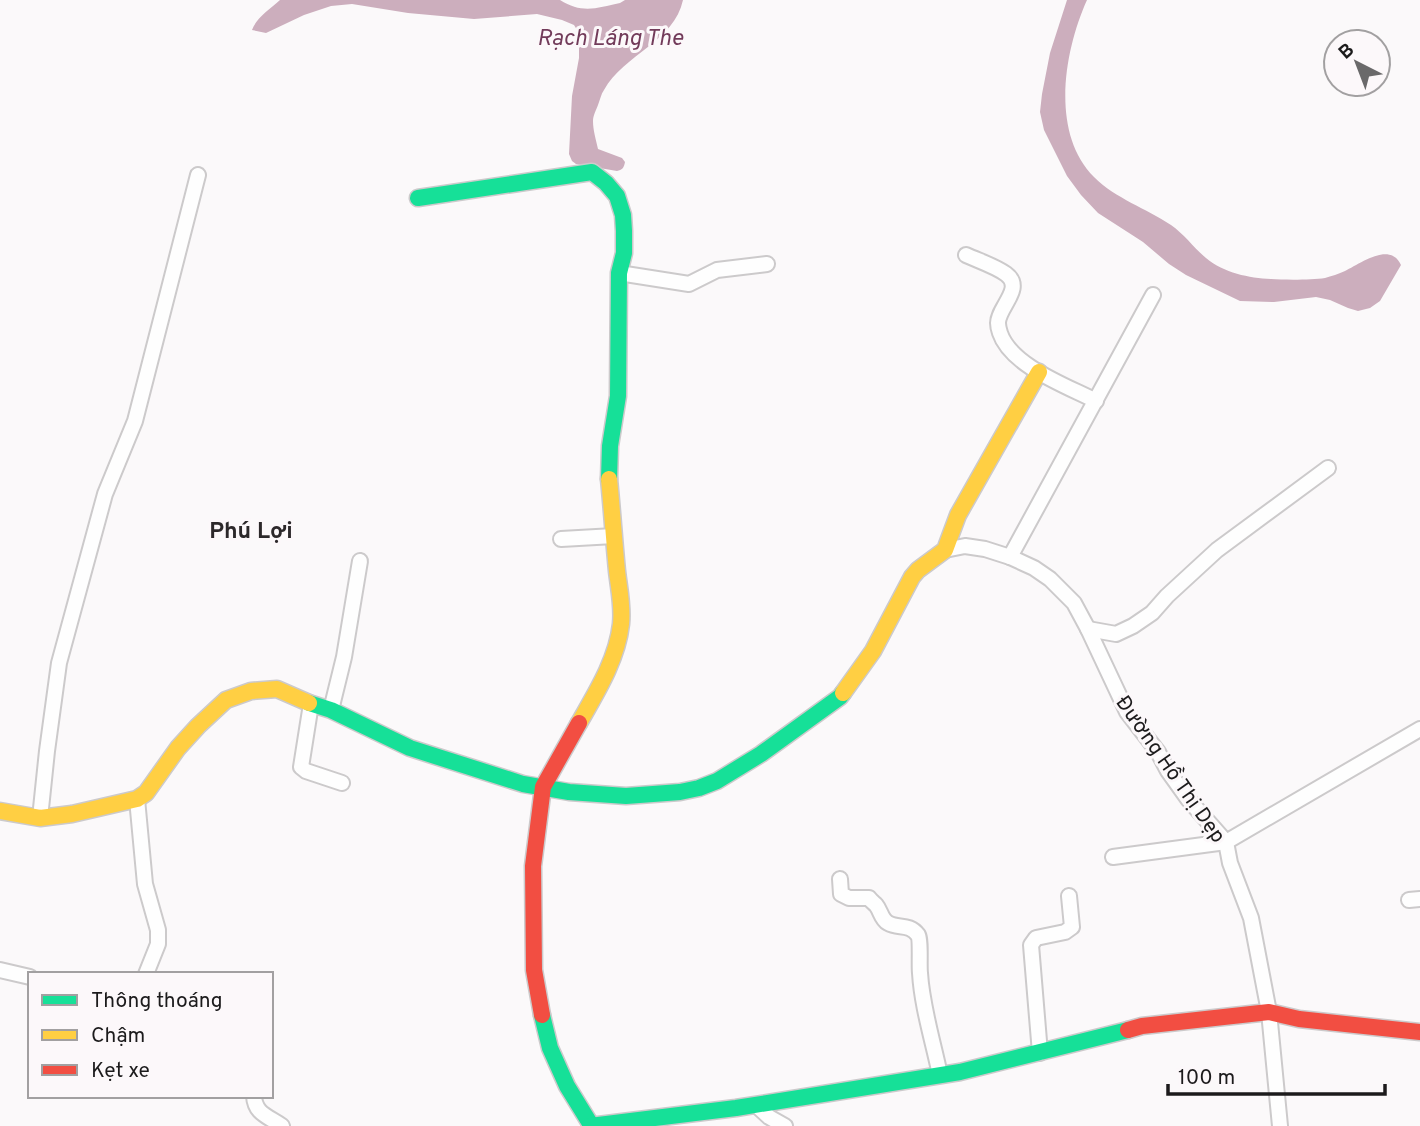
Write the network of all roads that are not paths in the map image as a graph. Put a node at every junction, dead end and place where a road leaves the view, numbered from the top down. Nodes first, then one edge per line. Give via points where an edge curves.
1 (198, 174) dead end
2 (418, 198) dead end
3 (966, 255) dead end
4 (767, 264) dead end
5 (619, 273) junction
6 (1153, 295) dead end
7 (1039, 372) junction
8 (1096, 401) junction
9 (1328, 468) dead end
10 (614, 536) junction
11 (561, 539) dead end
12 (945, 550) junction
13 (1010, 557) junction
14 (360, 561) dead end
15 (1088, 629) junction
16 (311, 704) junction
17 (331, 710) junction
18 (1420, 729) edge
19 (342, 783) dead end
20 (543, 788) junction
21 (137, 799) junction
22 (0, 811) edge
23 (40, 818) junction
24 (1226, 842) junction
25 (1113, 858) dead end
26 (840, 879) dead end
27 (1069, 896) dead end
28 (0, 970) edge
29 (147, 972) edge
30 (28, 977) edge
31 (1269, 1012) junction
32 (1420, 1032) edge
33 (1040, 1053) junction
34 (940, 1075) junction
35 (254, 1098) edge
36 (756, 1105) junction
37 (591, 1125) edge
38 (282, 1126) edge
39 (785, 1126) edge
40 (1280, 1126) edge

1 - 23 street via 135,421 105,495 59,663
2 - 5 street via 592,172 617,196 623,215 624,253
3 - 7 street via 1011,279 1009,299 998,323 1000,335 1024,364
4 - 5 street via 717,270 689,284
5 - 10 street via 618,396 609,478
6 - 8 street
7 - 8 street
7 - 12 street via 958,515
8 - 13 street
9 - 15 street via 1217,550 1133,626 1116,634
10 - 11 street
10 - 20 street via 621,627 600,687
12 - 13 street, Đường Hồ Thị Dẹp via 965,546
12 - 20 street via 912,577 873,651 840,697 717,781 680,792 626,796
13 - 15 street, Đường Hồ Thị Dẹp via 1050,579 1074,603
14 - 17 street
15 - 24 street, Đường Hồ Thị Dẹp via 1127,712 1188,799
16 - 17 street
16 - 19 street via 301,767
16 - 21 street via 277,689 251,691 226,700 178,748
17 - 20 street via 410,748
18 - 24 street
20 - 37 street via 533,866 538,1000 550,1048
21 - 23 street
21 - 29 street via 145,884 158,930 158,944
22 - 23 street
24 - 25 street
24 - 31 street, Đường Hồ Thị Dẹp via 1251,918
26 - 34 street via 841,894 869,898 891,925 906,926 918,935 921,993
27 - 33 street via 1072,927 1036,938 1031,945
28 - 30 street
31 - 32 street
31 - 33 street via 1142,1026
31 - 40 street, Đường Hồ Thị Dẹp
33 - 34 street
34 - 36 street
35 - 38 street via 259,1112
36 - 37 street
36 - 39 street

